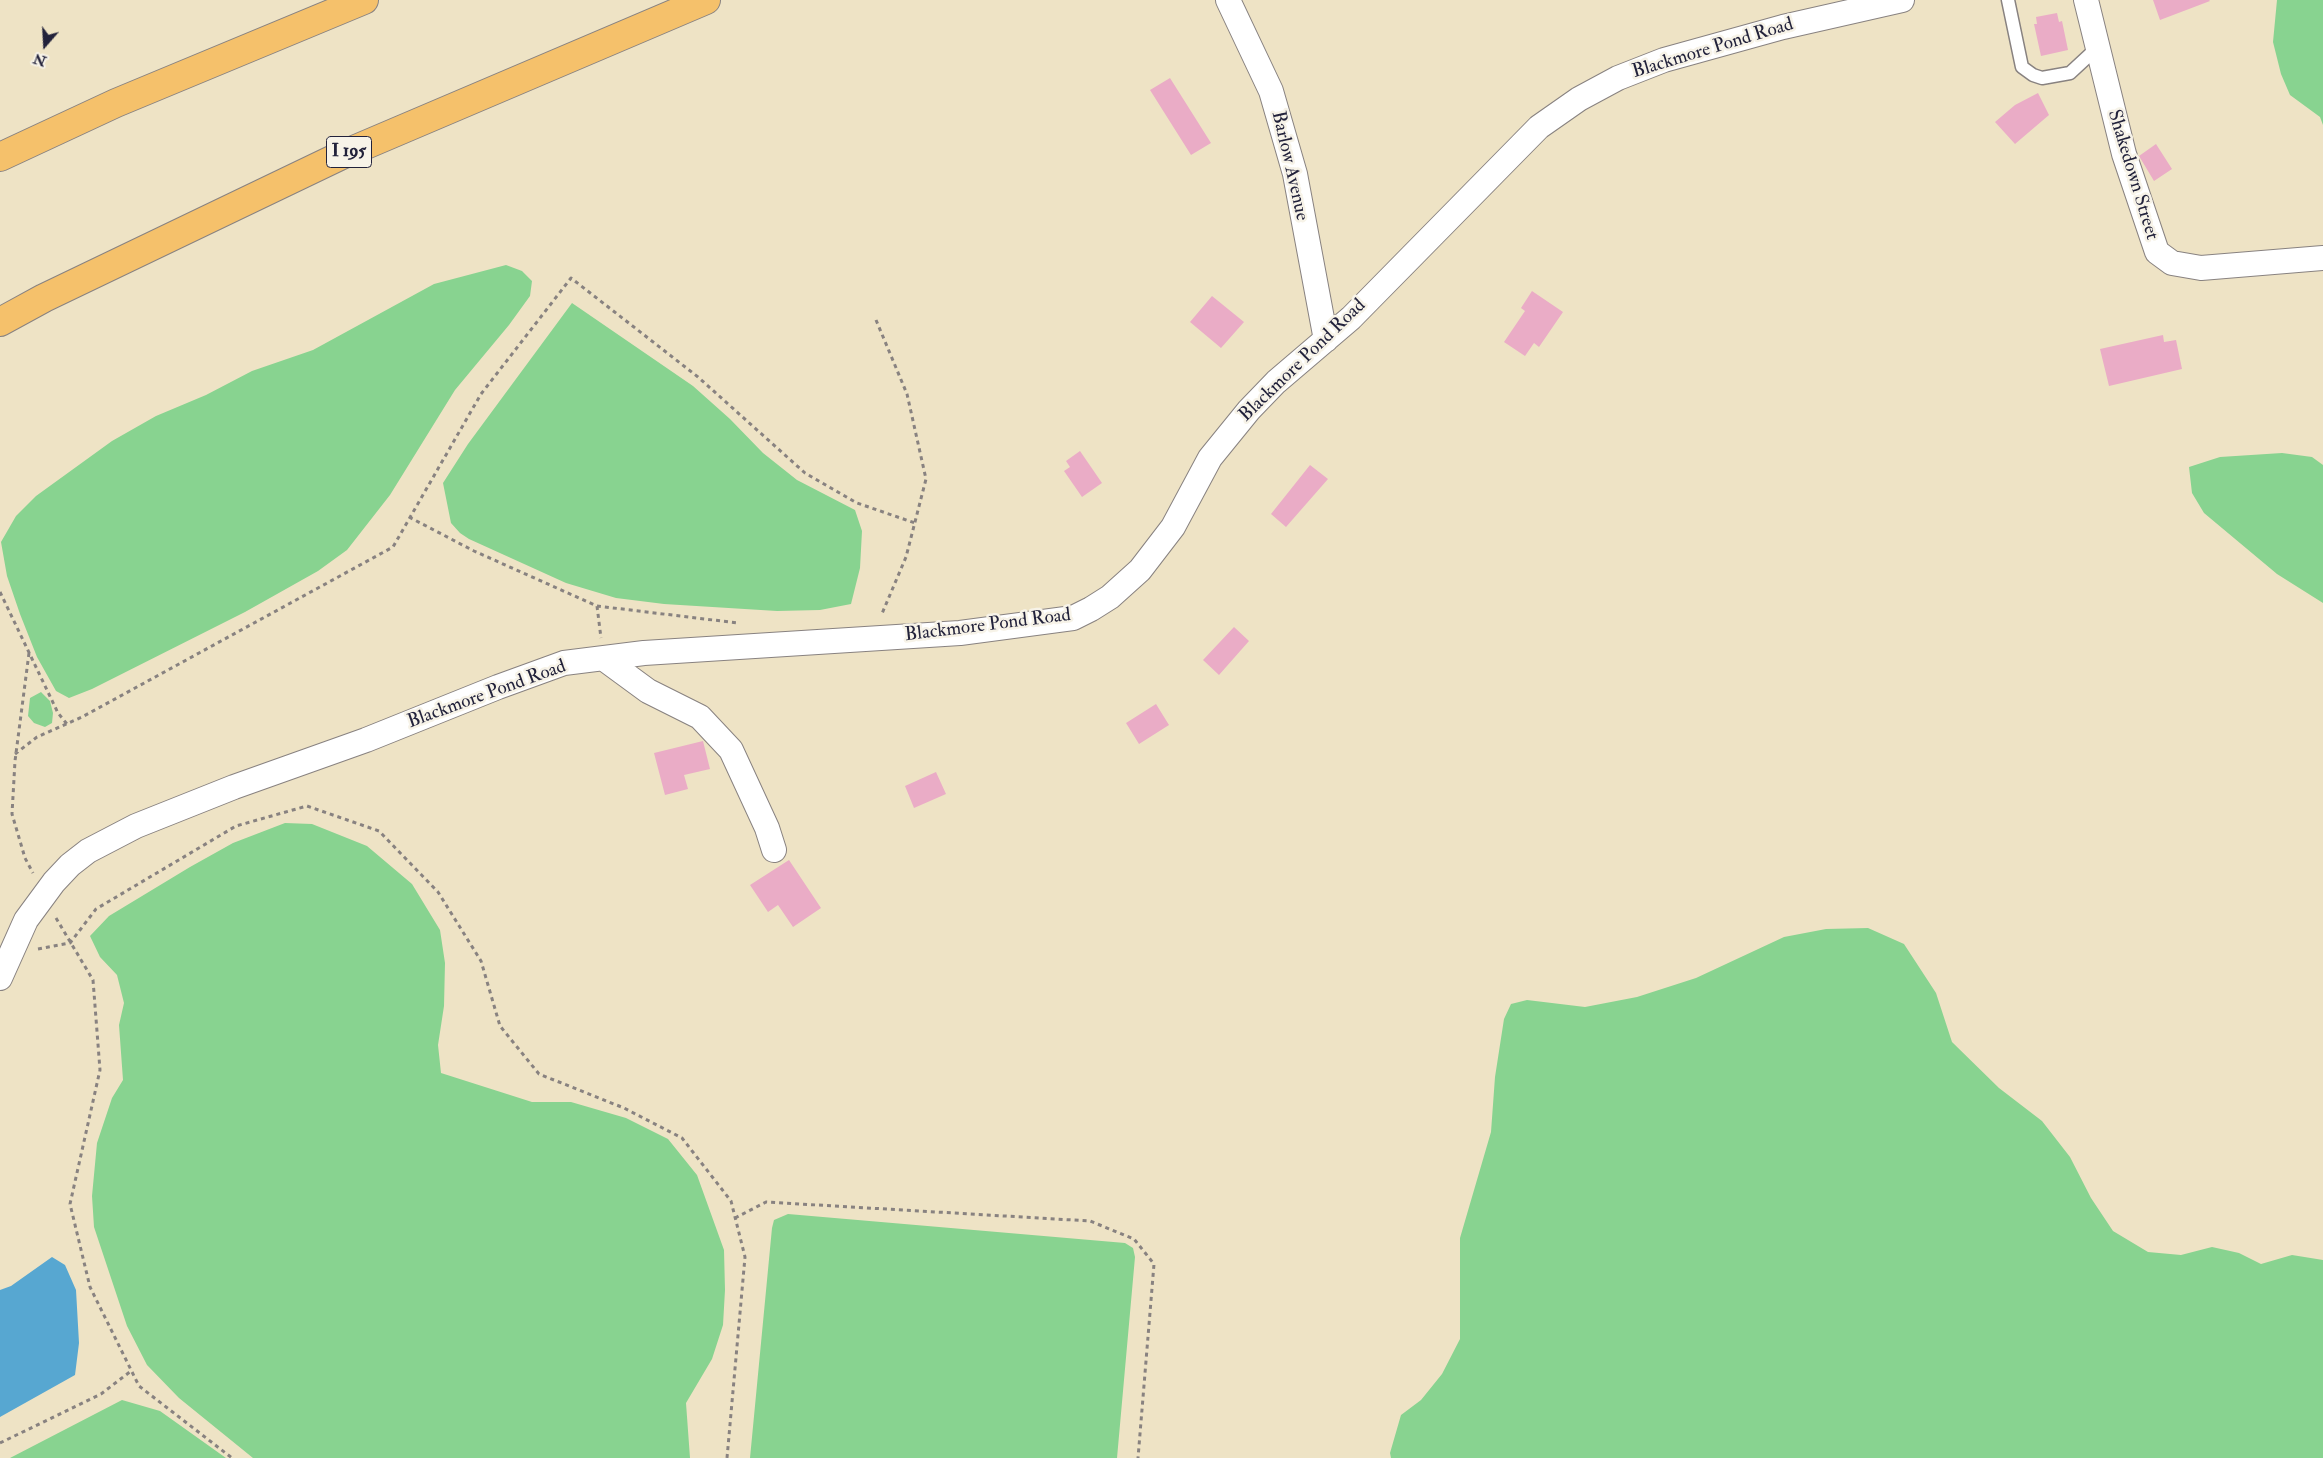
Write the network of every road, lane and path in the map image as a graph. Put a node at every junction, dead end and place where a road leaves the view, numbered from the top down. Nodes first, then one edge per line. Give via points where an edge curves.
1 (364, 0) edge
2 (706, 0) edge
3 (1228, 0) edge
4 (1902, 0) edge
5 (2008, 0) edge
6 (2086, 0) edge
7 (2097, 48) junction
8 (0, 157) edge
9 (2323, 258) edge
10 (876, 320) dead end
11 (0, 322) edge
12 (1326, 340) junction
13 (409, 517) junction
14 (915, 523) junction
15 (0, 592) edge
16 (597, 606) junction
17 (745, 624) dead end
18 (872, 638) junction
19 (29, 653) junction
20 (603, 658) junction
21 (66, 724) junction
22 (15, 754) junction
23 (774, 850) dead end
24 (45, 895) junction
25 (70, 942) junction
26 (10, 956) junction
27 (0, 978) edge
28 (735, 1218) junction
29 (131, 1371) junction
30 (0, 1443) edge
31 (232, 1458) edge
32 (727, 1458) edge
33 (1138, 1458) edge

1 - 8 highway via 116,103
2 - 11 highway, I 195 via 342,155
3 - 12 street, Barlow Avenue via 1271,90 1295,174
4 - 12 street, Blackmore Pond Road via 1783,27 1664,60 1618,78 1579,99 1539,127
5 - 7 lane via 2022,67 2033,75 2042,78 2070,73
6 - 7 street, Shakedown Street
7 - 9 street, Shakedown Street via 2124,154 2153,243 2163,257 2183,266 2200,268
10 - 14 path via 907,394 926,479
12 - 18 street, Blackmore Pond Road via 1276,382 1249,410 1210,458 1173,527 1140,570 1104,601 1073,618 960,633
13 - 14 path via 480,394 572,278 698,377 806,473 857,503
13 - 16 path via 474,551
13 - 21 path via 393,547
14 - 18 path via 906,557
15 - 19 path
16 - 17 path
16 - 20 path
18 - 20 street, Blackmore Pond Road
19 - 21 path
19 - 22 path
20 - 23 street via 648,691 700,717 731,750
20 - 24 street, Blackmore Pond Road via 564,664 498,687 136,826 88,851 70,865
21 - 22 path via 37,737
22 - 24 path via 12,814 26,858
24 - 25 path
24 - 26 street, Blackmore Pond Road via 26,920
25 - 26 path
25 - 28 path via 96,909 236,826 307,806 379,831 438,892 481,961 500,1026 539,1074 624,1108 682,1138 731,1201
25 - 29 path via 93,980 100,1070 70,1204 90,1287
26 - 27 street, Blackmore Pond Road
28 - 32 path via 745,1257
28 - 33 path via 766,1202 1090,1221 1134,1238 1154,1264
29 - 30 path via 101,1394
29 - 31 path via 139,1386

